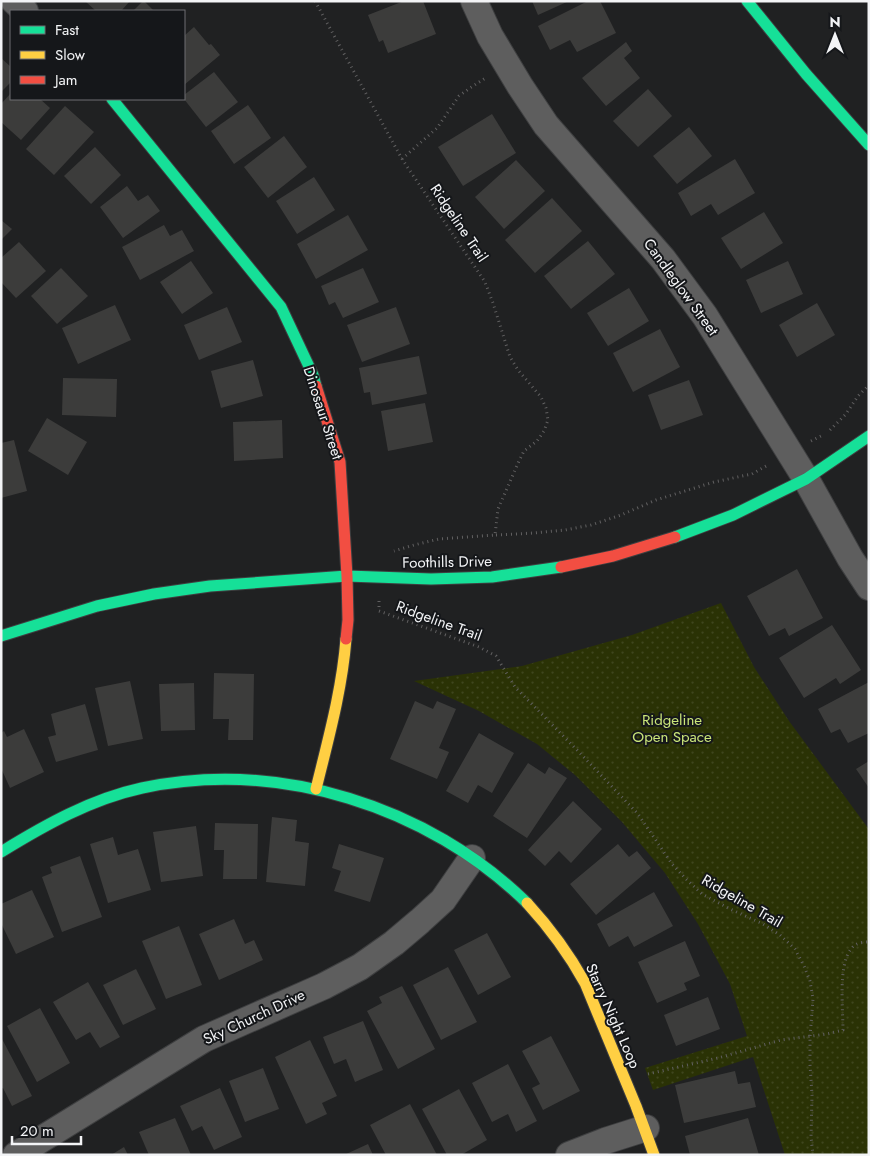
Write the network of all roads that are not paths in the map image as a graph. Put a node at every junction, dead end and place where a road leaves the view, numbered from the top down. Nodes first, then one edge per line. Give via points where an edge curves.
1 (14, 1) edge
2 (474, 1) edge
3 (747, 1) edge
4 (23, 10) edge
5 (113, 100) edge
6 (869, 146) edge
7 (869, 436) edge
8 (806, 479) junction
9 (347, 576) junction
10 (869, 587) edge
11 (1, 636) edge
12 (316, 789) junction
13 (1, 852) edge
14 (472, 858) junction
15 (646, 1128) junction
16 (16, 1155) edge
17 (569, 1155) edge
18 (654, 1155) edge

1 - 4 street
2 - 8 street, Candleglow Street via 490,36 546,125 663,259 695,302
3 - 6 street via 781,46
5 - 9 street, Dinosaur Street via 281,307 313,374 340,462
7 - 8 street, Foothills Drive
8 - 9 street, Foothills Drive via 733,515 672,538 554,569 492,577
8 - 10 street, Candleglow Street
9 - 11 street, Foothills Drive via 210,586 154,594 97,606
9 - 12 street, Dinosaur Street via 345,657
12 - 13 street, Starry Night Loop via 269,781 221,780 141,788 66,814
12 - 14 street, Starry Night Loop via 371,805 414,824
14 - 15 street, Starry Night Loop via 537,914 562,946 584,983
14 - 16 street, Sky Church Drive via 443,900 394,943 360,966 324,986 204,1039
15 - 17 street
15 - 18 street, Starry Night Loop

